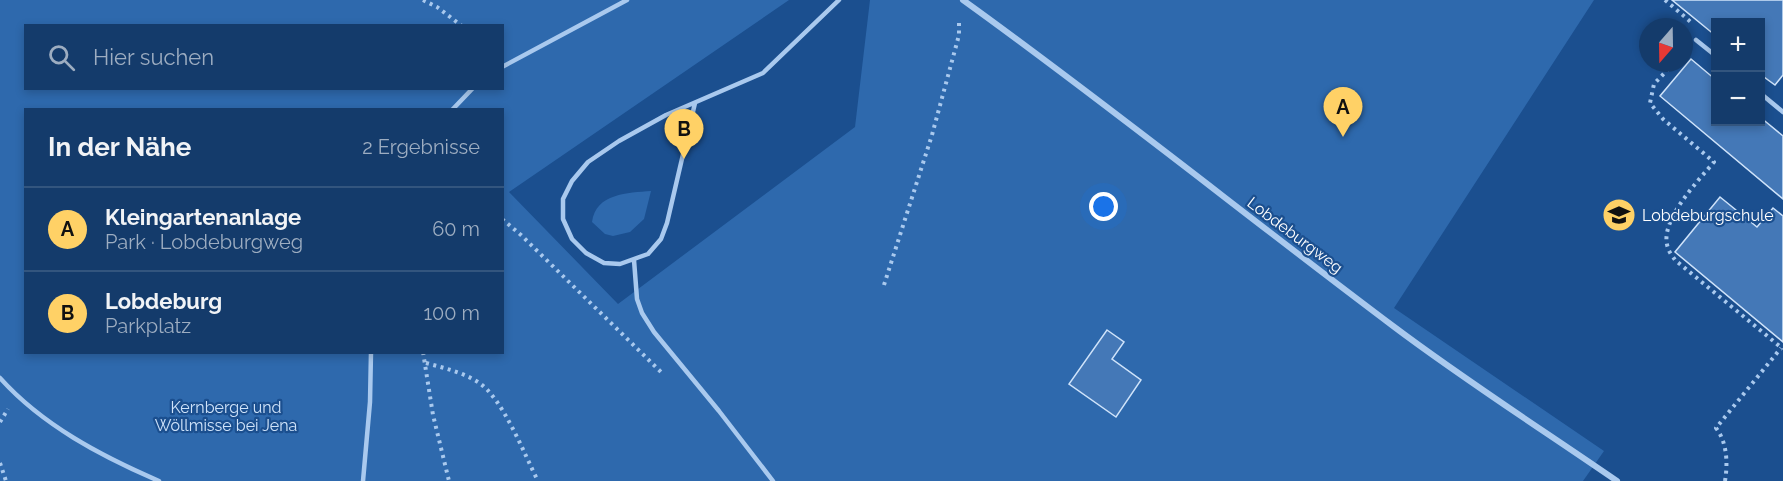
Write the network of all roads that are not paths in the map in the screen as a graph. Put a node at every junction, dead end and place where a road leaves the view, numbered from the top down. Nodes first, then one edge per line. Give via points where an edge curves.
1 (627, 0) edge
2 (839, 0) edge
3 (963, 0) edge
4 (1696, 40) road end
5 (1711, 52) edge
6 (504, 66) edge
7 (471, 90) edge
8 (1765, 96) edge
9 (695, 103) junction
10 (454, 108) edge
11 (1783, 112) edge
12 (634, 260) junction
13 (372, 354) edge
14 (0, 378) edge
15 (159, 481) edge
16 (363, 481) edge
17 (772, 481) edge
18 (1617, 481) edge

1 - 6 lane
2 - 9 lane via 764,73
3 - 18 street, Lobdeburgweg via 1058,68 1396,328
4 - 5 lane
7 - 10 lane
8 - 11 lane
9 - 12 lane via 661,239 648,254
9 - 12 lane via 666,115 588,162 563,199 563,219 572,239 586,253 604,263
12 - 17 lane via 642,313
13 - 16 lane
14 - 15 lane via 32,409 87,446

